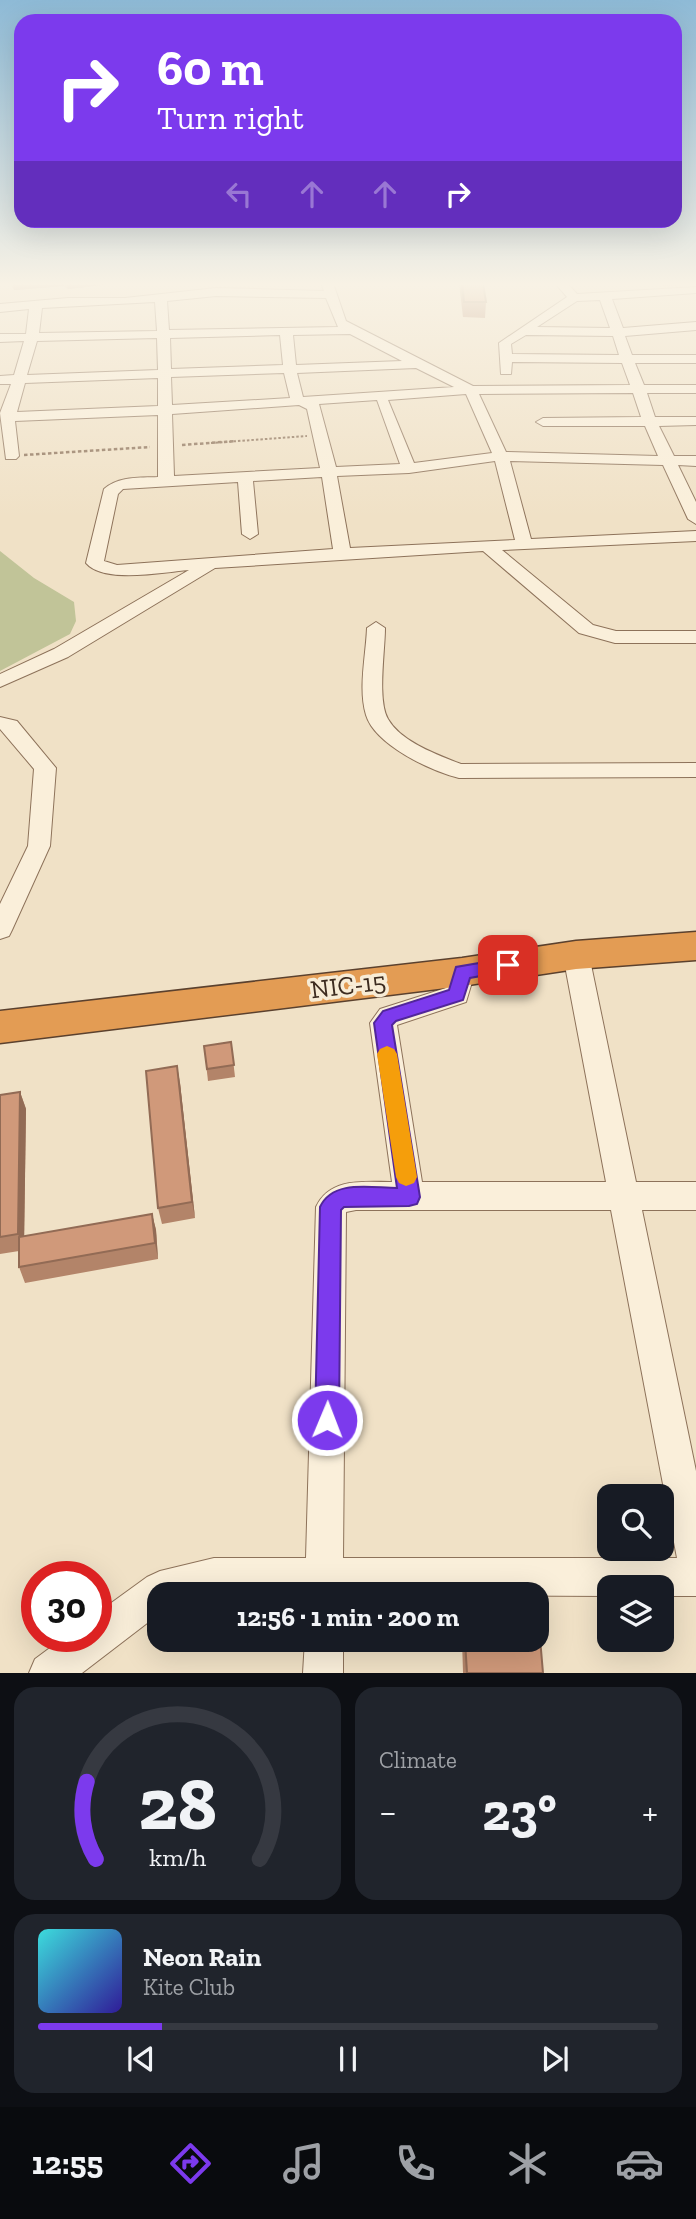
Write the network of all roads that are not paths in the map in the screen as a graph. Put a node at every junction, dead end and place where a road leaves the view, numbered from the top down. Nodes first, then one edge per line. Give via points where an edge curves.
1 (25, 361) edge
2 (163, 361) edge
3 (289, 361) edge
4 (414, 361) edge
5 (507, 361) edge
6 (628, 361) edge
7 (418, 363) junction
8 (290, 370) junction
9 (163, 375) junction
10 (0, 380) edge
11 (19, 380) junction
12 (506, 389) junction
13 (638, 389) junction
14 (471, 390) junction
15 (695, 391) edge
16 (301, 402) junction
17 (383, 402) dead end
18 (165, 410) junction
19 (4, 417) edge
20 (696, 421) edge
21 (543, 422) dead end
22 (650, 422) junction
23 (11, 456) dead end
24 (501, 456) junction
25 (668, 461) junction
26 (696, 461) edge
27 (409, 468) junction
28 (329, 471) junction
29 (245, 475) junction
30 (166, 480) junction
31 (696, 519) edge
32 (250, 534) dead end
33 (696, 536) edge
34 (525, 546) junction
35 (488, 547) junction
36 (342, 553) junction
37 (210, 565) junction
38 (376, 628) dead end
39 (696, 637) edge
40 (0, 681) edge
41 (0, 723) edge
42 (696, 770) edge
43 (0, 930) edge
44 (696, 946) edge
45 (576, 955) junction
46 (463, 972) junction
47 (0, 1027) edge
48 (696, 1196) edge
49 (409, 1197) junction
50 (625, 1197) junction
51 (696, 1562) edge
52 (696, 1577) edge
53 (193, 1582) edge
54 (269, 1582) edge
55 (324, 1582) edge
56 (510, 1582) edge
57 (147, 1600) edge
58 (324, 1652) edge
59 (48, 1673) edge
60 (323, 1673) edge

1 - 11 street
2 - 9 street
3 - 8 street
4 - 7 street
5 - 12 street
6 - 13 street
7 - 8 street
7 - 14 street
8 - 9 street
8 - 16 street
9 - 11 street
9 - 18 street
10 - 11 street
11 - 19 street
12 - 13 street
12 - 14 street
13 - 15 street
13 - 22 street
14 - 16 street
14 - 24 street
16 - 18 street
16 - 28 street via 314,408
17 - 27 street
18 - 19 street
18 - 30 street
19 - 23 street
20 - 22 street
21 - 22 street
22 - 25 street
24 - 25 street
24 - 27 street
24 - 34 street
25 - 26 street
25 - 31 street
27 - 28 street
28 - 29 street
28 - 36 street
29 - 30 street
29 - 32 street
30 - 37 street via 117,486 110,492 95,564 117,570
33 - 34 street
34 - 35 street
35 - 36 street
35 - 39 street via 586,629 615,637
36 - 37 street
37 - 40 street via 61,653
38 - 42 street via 376,717 383,731 443,766 459,771
41 - 43 street via 10,725 45,768 38,846
44 - 45 highway, NIC-15 / NIC-15
45 - 46 highway, NIC-15 / NIC-15
45 - 50 street
46 - 47 highway, NIC-15 / NIC-15
46 - 49 street via 457,995 389,1016 383,1023
48 - 50 street
49 - 50 street
49 - 55 street via 344,1197 331,1207
50 - 51 street
52 - 56 street
53 - 54 street via 214,1577
57 - 59 street
58 - 60 street

